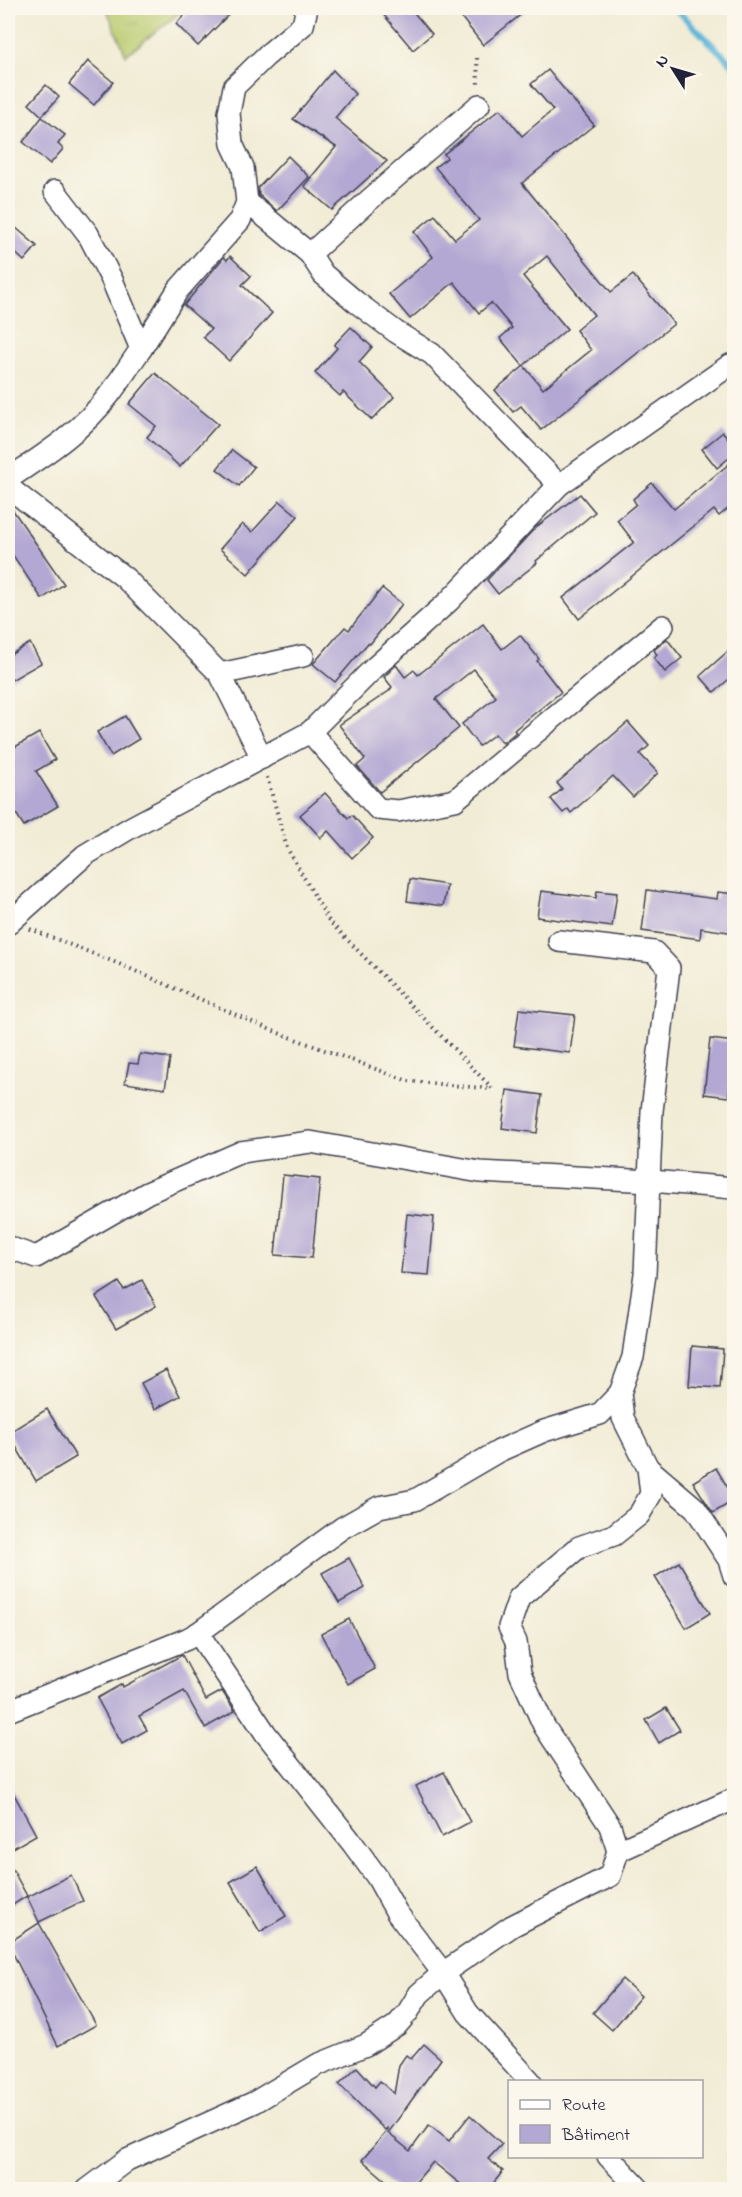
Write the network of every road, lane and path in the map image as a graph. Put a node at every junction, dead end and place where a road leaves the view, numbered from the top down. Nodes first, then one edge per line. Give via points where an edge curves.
1 (307, 8) edge
2 (477, 58) dead end
3 (479, 105) joint
4 (55, 191) dead end
5 (247, 202) junction
6 (310, 254) junction
7 (141, 349) junction
8 (730, 365) dead end
9 (8, 479) edge
10 (560, 484) junction
11 (8, 487) edge
12 (663, 627) dead end
13 (303, 656) dead end
14 (220, 674) junction
15 (310, 732) junction
16 (262, 758) junction
17 (9, 923) edge
18 (559, 941) dead end
19 (651, 1181) junction
20 (735, 1188) edge
21 (8, 1247) edge
22 (620, 1393) junction
23 (648, 1468) junction
24 (735, 1576) edge
25 (198, 1633) junction
26 (8, 1711) edge
27 (735, 1799) edge
28 (618, 1851) junction
29 (443, 1973) junction
30 (529, 2080) edge
31 (609, 2158) edge
32 (631, 2185) edge
33 (87, 2190) edge

1 - 5 street via 303,25 234,87 229,113 232,144 243,167
2 - 3 path
3 - 6 street
4 - 7 street via 88,234
5 - 6 street
5 - 7 street via 240,220 178,290
6 - 10 street via 323,274 356,302 432,354
7 - 9 street via 108,396 83,423
8 - 10 street
10 - 15 street via 449,601
11 - 14 street via 125,578
12 - 15 street via 455,800 398,811 378,809
13 - 14 street
14 - 16 street
15 - 16 street
16 - 17 street via 85,855
16 - 17 path via 287,848 329,921 492,1089 408,1081
18 - 19 street via 654,952 669,968 652,1111
19 - 20 street
19 - 21 street via 480,1172 310,1142 242,1152 147,1193 36,1257
19 - 22 street via 645,1274 633,1357
22 - 23 street via 623,1418
22 - 25 street via 600,1414 544,1431 499,1451 415,1500 379,1507 342,1528
23 - 24 street via 695,1508
23 - 28 street via 651,1494 639,1515 614,1535 579,1547 529,1589 519,1598 509,1627 516,1642 520,1673 544,1726 610,1826
25 - 26 street
25 - 29 street via 266,1734 353,1844 397,1913
27 - 28 street
28 - 29 street via 609,1876 512,1926
29 - 30 street via 468,2013
29 - 33 street via 419,1994 397,2025 366,2045 317,2065 255,2102 127,2160
31 - 32 street

